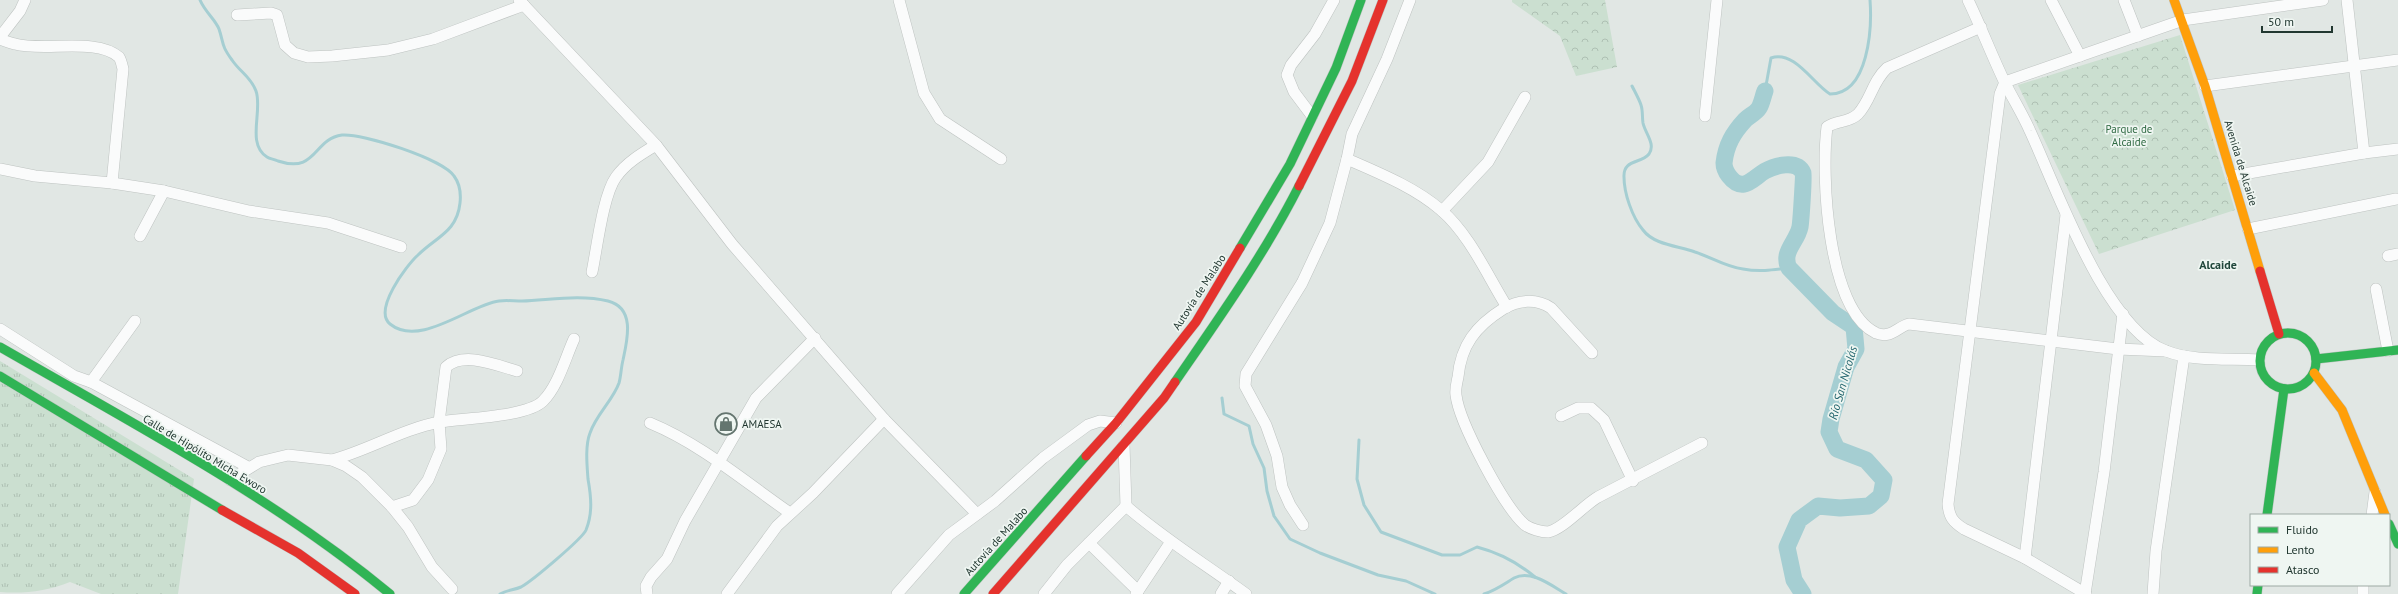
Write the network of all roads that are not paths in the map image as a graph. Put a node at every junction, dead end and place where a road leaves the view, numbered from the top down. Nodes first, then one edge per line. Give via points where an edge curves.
1 (25, 0) edge
2 (899, 0) edge
3 (1334, 0) edge
4 (1361, 0) edge
5 (1382, 0) edge
6 (1410, 0) edge
7 (1717, 0) edge
8 (1968, 0) edge
9 (2051, 0) edge
10 (2124, 0) edge
11 (2174, 0) edge
12 (2323, 0) edge
13 (2347, 0) edge
14 (522, 2) edge
15 (237, 15) dead end
16 (2183, 20) junction
17 (1981, 27) junction
18 (2138, 36) junction
19 (0, 38) edge
20 (2080, 56) junction
21 (2398, 60) edge
22 (2353, 64) junction
23 (2005, 82) junction
24 (2205, 86) junction
25 (1525, 97) dead end
26 (1312, 116) junction
27 (1705, 116) dead end
28 (656, 145) junction
29 (2398, 149) edge
30 (2364, 153) junction
31 (1001, 159) dead end
32 (1347, 159) junction
33 (0, 169) edge
34 (2232, 176) junction
35 (112, 183) junction
36 (164, 191) junction
37 (2396, 199) dead end
38 (1442, 211) junction
39 (2066, 215) junction
40 (2248, 229) junction
41 (140, 236) dead end
42 (401, 247) dead end
43 (592, 272) dead end
44 (2376, 289) dead end
45 (1507, 307) junction
46 (2123, 314) junction
47 (135, 320) dead end
48 (0, 329) edge
49 (1970, 331) junction
50 (2279, 334) junction
51 (815, 338) junction
52 (574, 339) dead end
53 (2052, 340) junction
54 (0, 347) edge
55 (2118, 349) junction
56 (2393, 350) edge
57 (2166, 351) junction
58 (1592, 353) dead end
59 (2184, 356) junction
60 (2316, 359) junction
61 (2259, 360) junction
62 (517, 371) dead end
63 (2314, 373) junction
64 (0, 376) edge
65 (91, 382) junction
66 (2284, 389) junction
67 (1561, 416) dead end
68 (884, 420) junction
69 (439, 422) junction
70 (650, 423) dead end
71 (1116, 423) junction
72 (1702, 443) dead end
73 (1124, 445) junction
74 (332, 460) junction
75 (719, 464) junction
76 (248, 467) junction
77 (230, 480) junction
78 (1633, 481) junction
79 (2375, 491) junction
80 (1126, 506) junction
81 (392, 507) junction
82 (790, 513) junction
83 (977, 514) junction
84 (2267, 514) edge
85 (2372, 514) edge
86 (2385, 514) edge
87 (1303, 525) dead end
88 (2390, 526) edge
89 (1089, 543) junction
90 (1170, 543) junction
91 (2398, 544) edge
92 (2025, 558) junction
93 (1229, 582) junction
94 (452, 590) dead end
95 (1137, 592) edge
96 (355, 594) edge
97 (390, 594) edge
98 (646, 594) edge
99 (727, 594) edge
100 (897, 594) edge
101 (964, 594) edge
102 (993, 594) edge
103 (1044, 594) edge
104 (1221, 594) edge
105 (1246, 594) edge
106 (2086, 594) edge
107 (2153, 594) edge

1 - 19 street
2 - 31 street via 924,93 940,120
3 - 26 street via 1315,34 1291,65 1288,75 1294,92
4 - 26 main road, Autovía de Malabo via 1336,68
5 - 73 main road via 1352,81 1280,223 1197,353 1164,398
6 - 32 street via 1387,59 1352,134
7 - 27 street
8 - 17 street
9 - 20 street
10 - 18 street
11 - 16 main road, Avenida de Alcaide
12 - 16 street
13 - 22 street
14 - 15 street via 433,39 388,50 332,56 308,57 294,53 285,44 277,15
14 - 28 street
16 - 18 street
16 - 24 main road, Avenida de Alcaide
17 - 23 street
17 - 49 street via 1886,68 1877,78 1868,100 1858,114 1845,122 1833,123 1827,127 1826,136 1830,237 1842,290 1857,315 1876,333 1887,335 1909,324
18 - 20 street
19 - 35 street via 30,46 98,47 120,58 123,69
20 - 23 street
21 - 22 street
22 - 24 street
22 - 30 street
23 - 39 street via 2026,121
23 - 49 street via 1997,106
24 - 34 main road, Avenida de Alcaide
25 - 38 street via 1488,162
26 - 71 main road, Autovía de Malabo via 1286,171 1196,322
28 - 43 street via 630,161 609,190
28 - 51 street via 732,244
29 - 30 street
30 - 34 street
32 - 38 street via 1393,179
32 - 87 street via 1330,223 1302,283 1246,374 1245,380 1245,386 1266,425 1277,456 1282,487
33 - 35 street via 35,176
34 - 40 main road, Avenida de Alcaide
35 - 36 street
36 - 41 street
36 - 42 street via 278,217 328,223
37 - 40 street
38 - 45 street via 1462,234
39 - 46 street via 2102,283
39 - 53 street
40 - 50 main road, Avenida de Alcaide
44 - 56 street
45 - 58 street via 1526,300 1543,303 1551,308
45 - 78 street via 1472,334 1460,360 1456,394 1462,420 1510,507 1527,526 1549,532 1598,497
46 - 55 street
46 - 57 street via 2144,338
47 - 65 street
48 - 65 street via 74,376
49 - 53 street
49 - 92 street via 1948,504 1949,516 1955,524 1964,529
50 - 60 main road via 2287,333 2304,338 2314,351
50 - 61 main road via 2265,344
51 - 68 street
51 - 75 street via 756,398 738,426
52 - 69 street via 552,388 542,402 528,411
53 - 55 street
53 - 92 street
54 - 77 main road, Calle de Hipólito Micha Eworo
55 - 57 street
55 - 106 street via 2104,472
56 - 60 main road
57 - 59 street
59 - 61 street
59 - 107 street via 2156,551
60 - 63 main road
61 - 66 main road via 2262,372 2269,382
62 - 69 street via 466,358 452,362 446,367
63 - 66 main road via 2302,386
63 - 79 main road via 2342,410
64 - 96 main road via 298,553
65 - 76 street
66 - 84 main road
67 - 78 street via 1578,408 1591,408 1604,420
68 - 82 street
68 - 83 street
69 - 74 street
69 - 81 street via 441,449 428,480 413,500
70 - 75 street via 668,431
71 - 83 street via 1100,422 1082,428
71 - 101 main road, Autovía de Malabo
72 - 78 street
73 - 80 street
73 - 102 main road
74 - 76 street via 288,455
74 - 81 street via 362,477
75 - 82 street
75 - 98 street via 685,521 667,559 651,577 646,586
76 - 77 street
77 - 97 main road, Calle de Hipólito Micha Eworo via 367,575
79 - 85 street
79 - 86 main road
80 - 89 street
80 - 90 street
81 - 94 street via 408,526 432,567
82 - 99 street via 777,526
83 - 100 street via 963,523 933,551
88 - 91 main road
89 - 95 street
89 - 103 street via 1067,564
90 - 93 street
90 - 95 street
92 - 106 street
93 - 104 street
93 - 105 street

